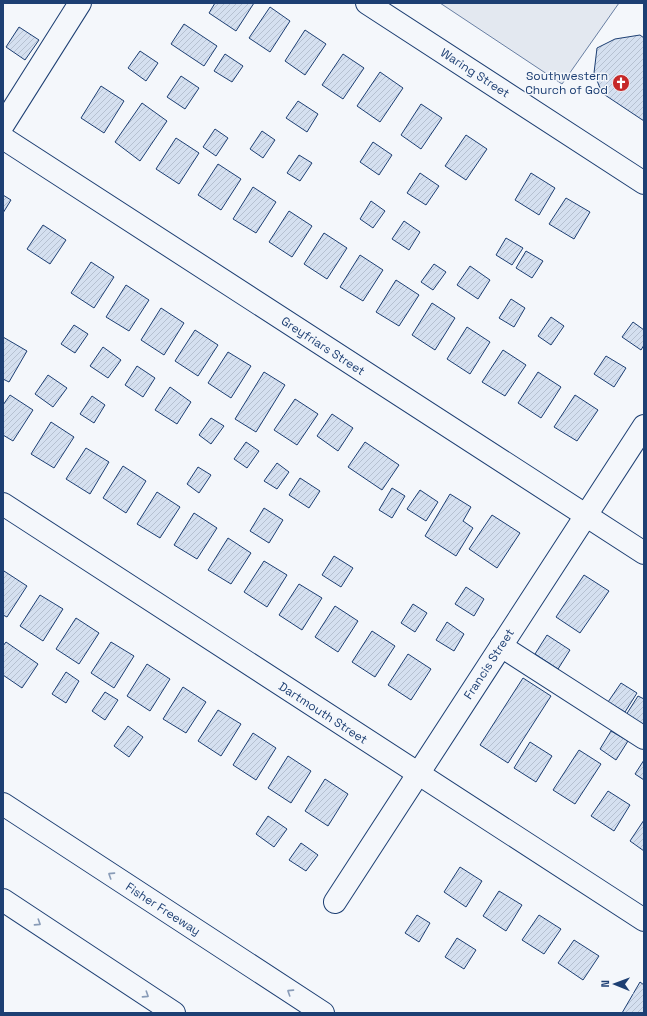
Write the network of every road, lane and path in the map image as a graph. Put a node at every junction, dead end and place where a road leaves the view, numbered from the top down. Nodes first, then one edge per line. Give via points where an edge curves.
1 (80, 3) edge
2 (367, 3) edge
3 (3, 125) edge
4 (3, 138) edge
5 (644, 183) edge
6 (644, 426) edge
7 (3, 504) edge
8 (585, 516) junction
9 (644, 554) edge
10 (501, 646) junction
11 (644, 738) edge
12 (418, 774) junction
13 (3, 804) edge
14 (3, 900) edge
15 (335, 902) dead end
16 (644, 920) edge
17 (174, 1013) edge
18 (323, 1013) edge

1 - 3 main road
2 - 5 main road, Waring Street
4 - 8 main road, Greyfriars Street
6 - 8 main road, Francis Street
7 - 12 main road, Dartmouth Street
8 - 9 main road, Greyfriars Street
8 - 10 main road, Francis Street
10 - 11 main road
10 - 12 main road, Francis Street
12 - 15 main road, Francis Street
12 - 16 main road, Dartmouth Street
18 -> 13 main road, Fisher Freeway
14 -> 17 main road

